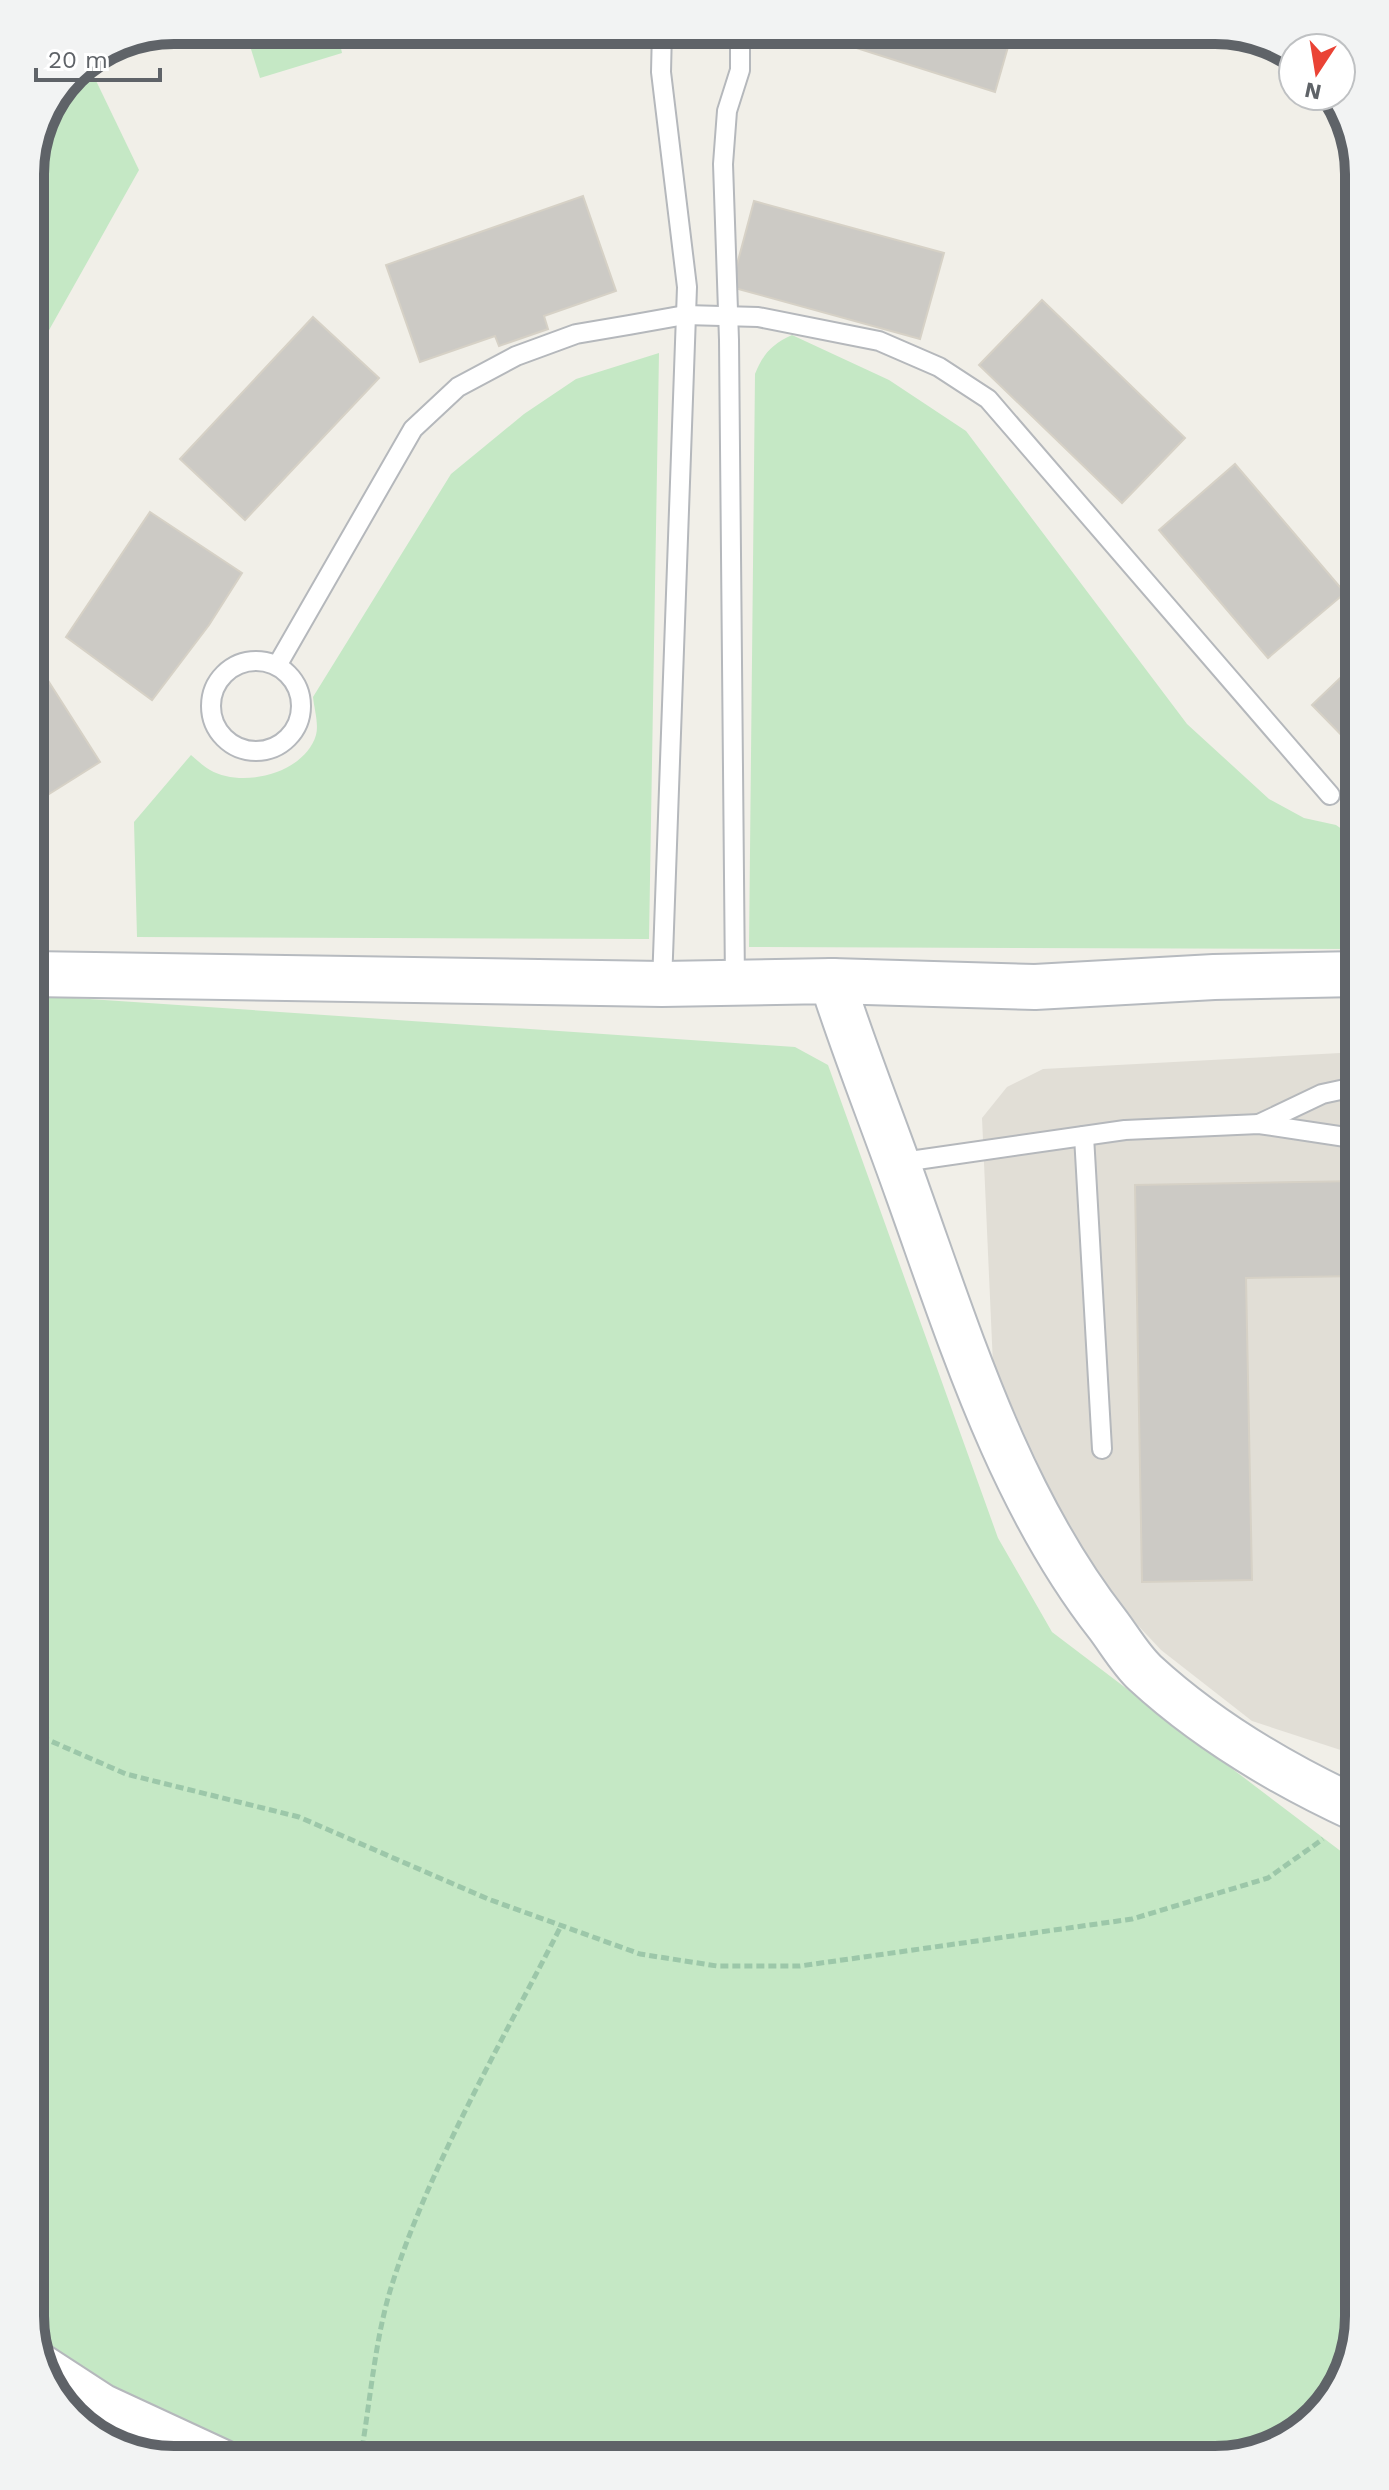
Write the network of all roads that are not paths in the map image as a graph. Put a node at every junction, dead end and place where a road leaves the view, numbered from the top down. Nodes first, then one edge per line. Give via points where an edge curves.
1 (662, 44) edge
2 (740, 44) edge
3 (685, 315) junction
4 (728, 315) junction
5 (278, 664) junction
6 (1330, 795) dead end
7 (44, 974) edge
8 (1345, 974) edge
9 (832, 981) junction
10 (735, 983) junction
11 (662, 984) junction
12 (1345, 1089) edge
13 (1259, 1124) junction
14 (1084, 1136) junction
15 (1345, 1137) edge
16 (896, 1163) junction
17 (1102, 1449) dead end
18 (1345, 1804) edge
19 (57, 2372) edge
20 (197, 2446) edge

1 - 3 lane via 687,287
2 - 4 lane via 723,164
3 - 4 lane
3 - 5 lane via 576,334 516,356 458,387 413,429
3 - 11 lane
4 - 6 lane via 879,341 939,367 988,399
4 - 10 lane
5 - 5 lane via 251,660 222,677 211,699 211,718 217,735 234,748 256,754 273,749 297,721 299,687
7 - 11 street
8 - 9 street via 1035,987
9 - 10 street
9 - 16 street
10 - 11 street
12 - 13 lane via 1322,1094
13 - 14 lane
13 - 15 lane
14 - 16 lane
14 - 17 lane
16 - 18 street via 1021,1484 1077,1586 1144,1672 1216,1728 1304,1785
19 - 20 street via 104,2403

